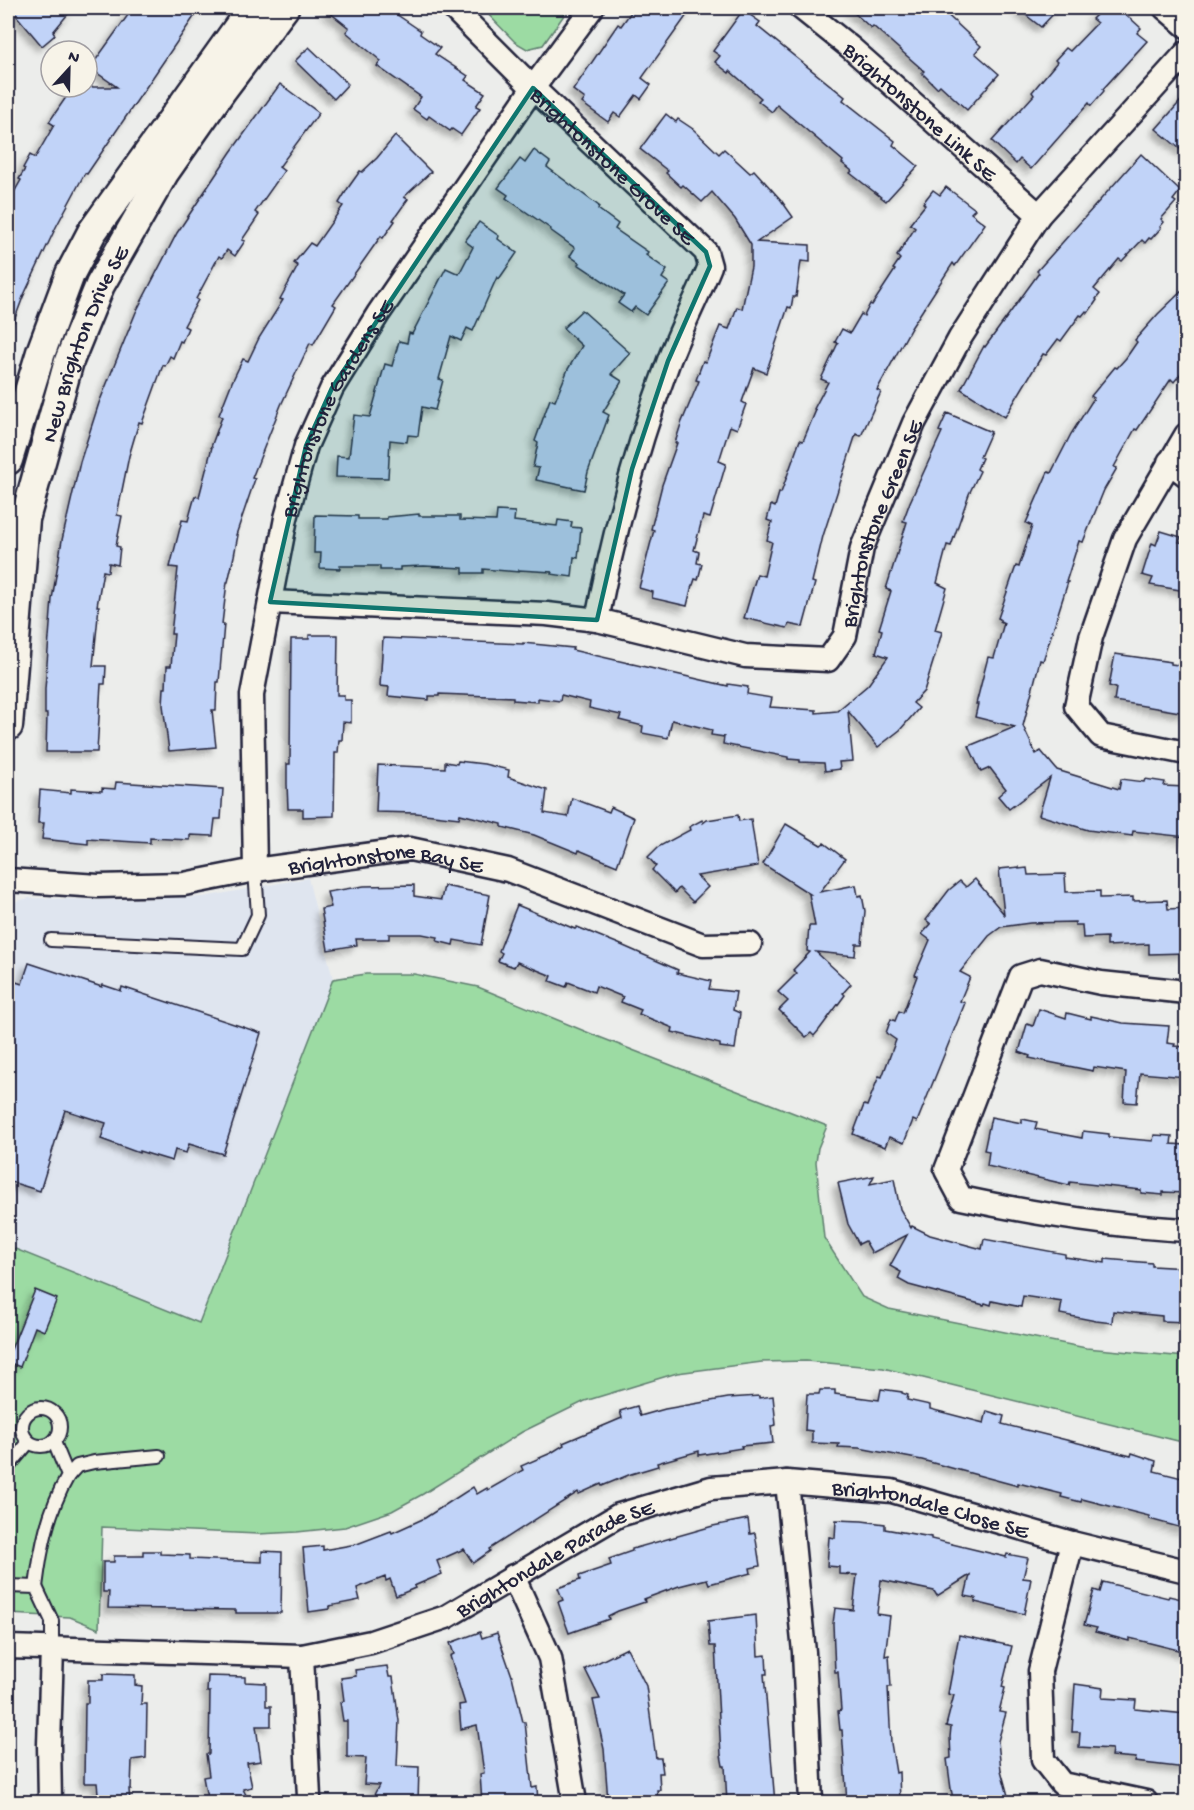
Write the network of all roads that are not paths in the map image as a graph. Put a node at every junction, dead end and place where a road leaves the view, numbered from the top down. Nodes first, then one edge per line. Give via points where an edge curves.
1 (252, 8) edge
2 (284, 8) edge
3 (453, 8) edge
4 (592, 8) edge
5 (801, 8) edge
6 (1165, 8) edge
7 (1186, 26) edge
8 (1186, 53) edge
9 (533, 88) junction
10 (1039, 215) junction
11 (1186, 435) edge
12 (8, 460) edge
13 (1178, 469) edge
14 (16, 517) edge
15 (270, 602) junction
16 (597, 620) junction
17 (8, 726) edge
18 (1186, 753) edge
19 (255, 870) junction
20 (8, 880) edge
21 (51, 940) dead end
22 (750, 944) dead end
23 (1186, 992) edge
24 (1186, 1230) edge
25 (29, 1442) junction
26 (54, 1442) junction
27 (159, 1456) dead end
28 (8, 1467) edge
29 (68, 1476) junction
30 (787, 1482) junction
31 (1072, 1544) junction
32 (1186, 1572) edge
33 (513, 1576) junction
34 (8, 1586) edge
35 (36, 1587) junction
36 (8, 1647) edge
37 (52, 1649) junction
38 (302, 1656) junction
39 (309, 1797) dead end
40 (50, 1803) edge
41 (575, 1803) edge
42 (811, 1803) edge
43 (1146, 1803) edge

1 - 12 street, New Brighton Drive SE via 92,232 70,274 41,352
2 - 14 street, New Brighton Drive SE via 164,173 99,285
3 - 9 street, Brightonstone Grove SE
4 - 9 street, Brightonstone Gardens SE
5 - 10 street, Brightonstone Link SE
6 - 7 street
8 - 10 street, Brightonstone Green SE
9 - 15 street, Brightonstone Gardens SE via 332,388 306,446 286,518
9 - 16 street, Brightonstone Grove SE via 706,252 710,266 668,361 632,469
10 - 16 street, Brightonstone Green SE via 960,338 914,423 862,549 845,636 828,660 745,656
11 - 13 street
13 - 18 street via 1125,539 1091,637 1076,706 1101,736
14 - 17 street, New Brighton Drive SE
15 - 16 street, Brightonstone Green SE via 547,614
15 - 19 street, Brightonstone Gardens SE via 252,695
19 - 20 street, Brightonstone Bay SE via 184,884 98,886
19 - 21 lane via 258,915 242,949
19 - 22 street, Brightonstone Bay SE via 410,849 508,870 703,945
23 - 24 street via 1101,983 1040,969 1021,976 946,1170 961,1198 1129,1227
25 - 26 lane via 41,1447
25 - 26 lane via 22,1424 28,1413 39,1408 50,1410 59,1419 60,1431
25 - 28 lane
26 - 29 lane
27 - 29 lane via 94,1462 77,1466
29 - 35 lane via 47,1522
30 - 31 street, Brightondale Close SE via 892,1491
30 - 33 street, Brightondale Parade SE via 711,1488 619,1515
30 - 42 street via 804,1652
31 - 32 street, Brightondale Close SE
31 - 43 street via 1040,1671 1042,1760 1062,1784
33 - 38 street, Brightondale Parade SE via 446,1617 371,1642
33 - 41 street via 550,1658
34 - 35 lane
35 - 37 lane via 52,1621
36 - 37 street, Brightondale Parade SE
37 - 38 street, Brightondale Parade SE
37 - 40 street
38 - 39 street

